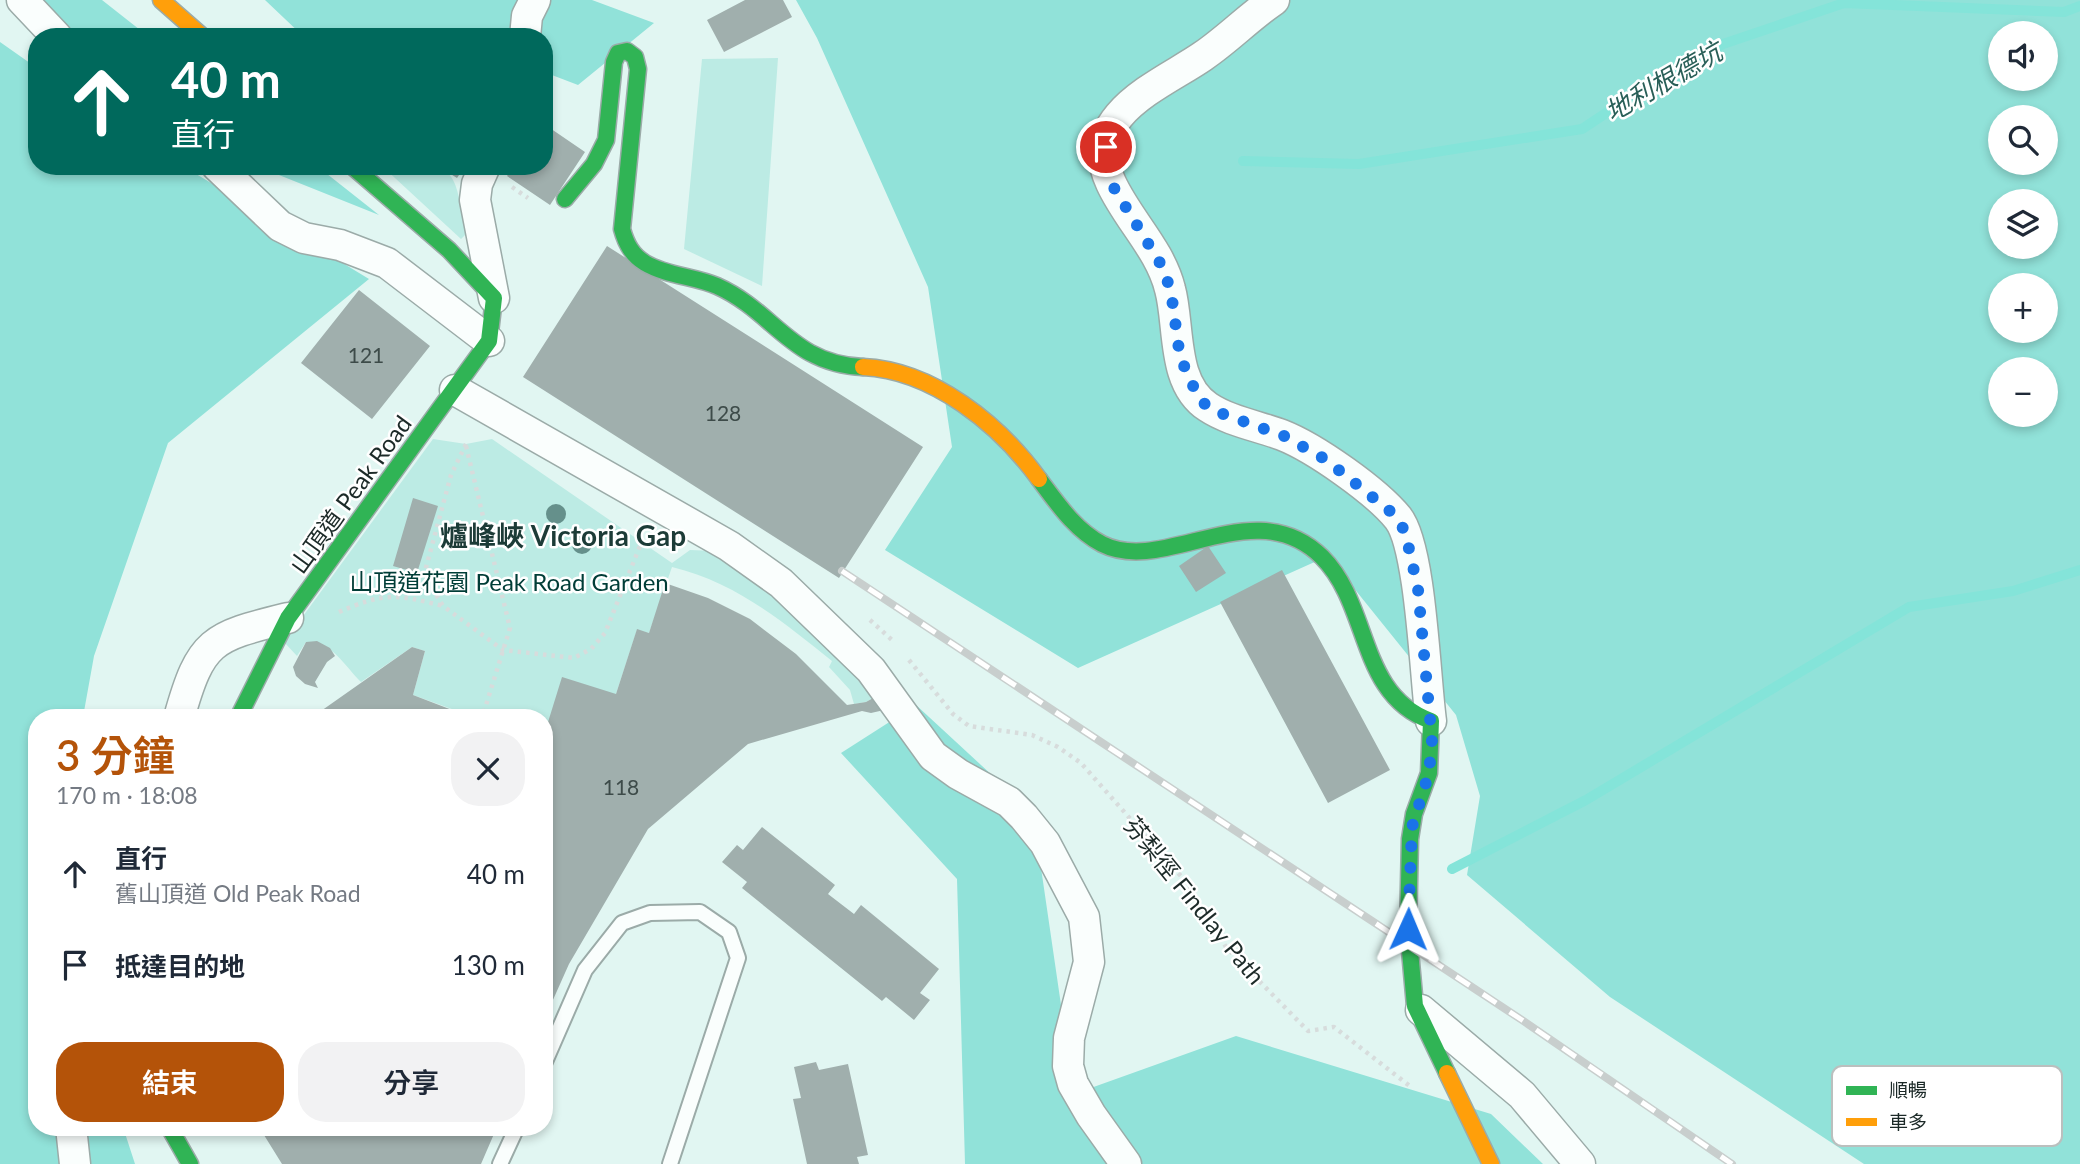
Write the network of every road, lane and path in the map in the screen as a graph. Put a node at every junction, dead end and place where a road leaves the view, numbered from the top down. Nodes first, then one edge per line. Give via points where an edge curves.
1 (22, 0) edge
2 (161, 0) edge
3 (535, 0) edge
4 (1274, 0) edge
5 (48, 28) edge
6 (194, 28) edge
7 (526, 28) edge
8 (226, 175) edge
9 (362, 175) edge
10 (481, 175) edge
11 (565, 199) dead end
12 (494, 298) junction
13 (489, 341) junction
14 (455, 390) junction
15 (657, 507) junction
16 (443, 606) junction
17 (288, 618) junction
18 (330, 618) dead end
19 (866, 618) dead end
20 (895, 644) dead end
21 (503, 650) junction
22 (904, 654) dead end
23 (182, 709) edge
24 (241, 709) edge
25 (485, 709) edge
26 (1431, 721) junction
27 (1415, 1006) junction
28 (553, 1043) edge
29 (1414, 1089) dead end
30 (72, 1136) edge
31 (174, 1136) edge
32 (513, 1136) edge
33 (75, 1164) edge
34 (190, 1164) edge
35 (500, 1164) edge
36 (670, 1164) edge
37 (1126, 1164) edge
38 (1491, 1164) edge
39 (1580, 1164) edge

1 - 5 street
2 - 6 street
3 - 7 street
4 - 26 street via 1208,53 1131,102 1110,133 1106,166 1116,192 1165,271 1180,357 1199,399 1212,410 1302,444 1349,477 1402,524 1418,589
8 - 13 street via 279,226 387,263
9 - 12 street via 449,250
10 - 12 street via 475,200
11 - 26 street via 603,147 611,112 612,65 618,53 627,51 635,57 638,69 622,229 642,262 732,293 821,360 895,372 963,405 999,432 1078,526 1103,544 1146,552 1200,537 1253,531 1286,536 1312,549 1344,584 1391,697 1411,716
12 - 13 street, 山頂道 Peak Road
13 - 14 street, 山頂道 Peak Road
14 - 15 street
14 - 17 street, 山頂道 Peak Road
15 - 21 path via 605,633 591,649 574,658
15 - 37 street via 729,546 812,610 881,682 933,755 1009,802 1039,836 1078,901 1088,933 1089,961 1069,1038 1068,1066 1091,1115
16 - 18 path via 396,594 368,600
16 - 21 path
16 - 21 path via 424,575 452,475 466,444 510,628
17 - 23 street via 222,637 206,650
17 - 24 street, 山頂道 Peak Road
19 - 20 path
21 - 25 path
22 - 29 path, 芬梨徑 Findlay Path via 953,714 969,726 1032,735 1081,763 1187,883 1226,947 1308,1031 1334,1027
26 - 27 street via 1429,773 1410,839 1408,929
27 - 38 street
27 - 39 street via 1522,1095
28 - 36 lane via 585,970 622,922 650,913 700,912 729,932 738,958
30 - 33 street
31 - 34 street
32 - 35 lane

